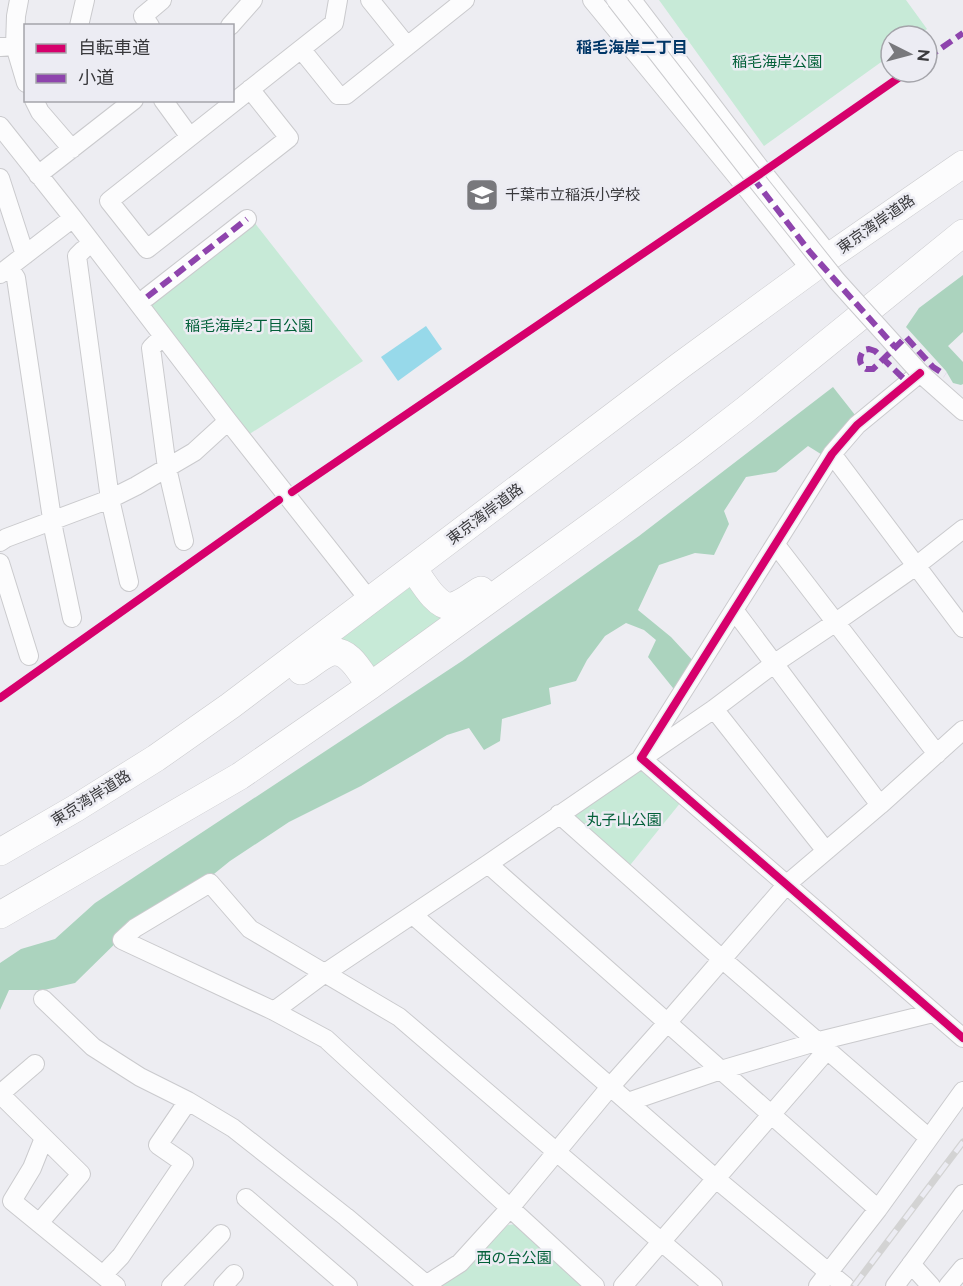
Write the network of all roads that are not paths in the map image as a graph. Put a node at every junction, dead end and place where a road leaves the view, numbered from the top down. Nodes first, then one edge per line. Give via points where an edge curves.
1 (19, 0) edge
2 (85, 0) edge
3 (162, 0) edge
4 (253, 0) edge
5 (338, 0) edge
6 (370, 0) edge
7 (592, 0) edge
8 (616, 0) edge
9 (632, 0) edge
10 (458, 2) edge
11 (79, 24) edge
12 (149, 24) edge
13 (232, 24) edge
14 (7, 46) edge
15 (407, 46) junction
16 (301, 49) junction
17 (24, 79) edge
18 (250, 89) junction
19 (35, 102) edge
20 (165, 102) edge
21 (234, 102) edge
22 (234, 102) edge
23 (124, 104) edge
24 (0, 126) edge
25 (190, 137) junction
26 (72, 149) junction
27 (963, 164) edge
28 (38, 175) junction
29 (0, 178) edge
30 (73, 218) junction
31 (247, 219) dead end
32 (963, 233) edge
33 (83, 250) dead end
34 (25, 255) junction
35 (821, 263) junction
36 (4, 271) edge
37 (147, 297) dead end
38 (163, 336) junction
39 (920, 373) junction
40 (959, 401) edge
41 (228, 421) junction
42 (832, 454) junction
43 (167, 468) junction
44 (111, 499) junction
45 (52, 520) junction
46 (963, 530) edge
47 (184, 541) dead end
48 (0, 542) edge
49 (776, 545) junction
50 (542, 562) junction
51 (0, 563) edge
52 (916, 566) junction
53 (413, 568) junction
54 (129, 582) dead end
55 (370, 601) junction
56 (734, 610) junction
57 (72, 618) dead end
58 (836, 622) junction
59 (963, 628) edge
60 (28, 656) dead end
61 (775, 663) junction
62 (370, 686) junction
63 (230, 706) junction
64 (714, 709) junction
65 (963, 730) edge
66 (937, 754) junction
67 (641, 758) junction
68 (880, 805) junction
69 (560, 814) junction
70 (826, 851) junction
71 (0, 852) edge
72 (488, 864) junction
73 (787, 884) junction
74 (1, 914) edge
75 (413, 915) junction
76 (722, 959) junction
77 (325, 973) junction
78 (43, 999) dead end
79 (274, 1011) junction
80 (933, 1012) junction
81 (667, 1023) junction
82 (963, 1038) edge
83 (823, 1045) junction
84 (35, 1064) dead end
85 (721, 1070) junction
86 (610, 1087) junction
87 (963, 1091) edge
88 (0, 1094) edge
89 (188, 1101) junction
90 (627, 1102) junction
91 (771, 1114) junction
92 (44, 1138) junction
93 (929, 1138) junction
94 (557, 1153) junction
95 (715, 1178) junction
96 (963, 1194) edge
97 (246, 1198) dead end
98 (510, 1208) junction
99 (878, 1209) junction
100 (39, 1223) junction
101 (221, 1234) dead end
102 (661, 1241) junction
103 (911, 1264) junction
104 (963, 1268) edge
105 (109, 1280) edge
106 (831, 1280) edge
107 (171, 1286) edge
108 (348, 1286) edge
109 (426, 1286) edge
110 (595, 1286) edge
111 (623, 1286) edge
112 (713, 1286) edge
113 (895, 1286) edge
114 (931, 1286) edge
115 (948, 1286) edge

1 - 14 street
2 - 11 street
3 - 12 street via 143,16
4 - 13 street
5 - 16 street via 334,23
6 - 15 street
7 - 35 street via 743,184
8 - 39 street, bridge via 837,281
9 - 35 street via 763,172
10 - 15 street
14 - 17 street
15 - 16 street via 346,95 338,94
16 - 18 street
18 - 21 street
18 - 25 street via 289,138 147,249 109,201
19 - 26 street
20 - 25 street
22 - 25 street
23 - 26 street
24 - 28 street
26 - 28 street
27 - 35 highway, 東京湾岸道路
28 - 30 street
29 - 34 street
30 - 34 street
30 - 38 street via 117,290
31 - 37 street
32 - 50 highway via 736,417
33 - 44 street via 77,256
34 - 36 street
35 - 53 highway, 東京湾岸道路
36 - 45 street via 16,278
38 - 41 street
38 - 43 street via 151,348
39 - 40 street
39 - 42 street via 857,425
41 - 43 street via 194,452
41 - 55 street
42 - 49 street
42 - 52 street
43 - 44 street
43 - 47 street
44 - 45 street
44 - 54 street
45 - 48 street
45 - 57 street
46 - 52 street
49 - 56 street
49 - 58 street
50 - 53 highway via 449,606 440,603
50 - 62 highway
51 - 60 street
52 - 58 street
52 - 59 street
53 - 55 highway, 東京湾岸道路
55 - 63 highway, 東京湾岸道路
56 - 61 street
56 - 67 street
58 - 61 street
58 - 66 street
61 - 64 street
61 - 68 street
62 - 63 highway via 345,654 338,652
62 - 74 highway via 240,776
63 - 71 highway, 東京湾岸道路 via 156,758
64 - 67 street
64 - 70 street
65 - 66 street
66 - 68 street
67 - 69 street
67 - 73 street
68 - 70 street
69 - 72 street
69 - 76 street
70 - 73 street
72 - 75 street
72 - 81 street
73 - 76 street
73 - 80 street
75 - 77 street
75 - 86 street
76 - 81 street
76 - 83 street
77 - 79 street
77 - 79 street via 250,929 210,883 135,928 122,940
77 - 94 street via 399,1017
78 - 89 street via 93,1047
79 - 98 street via 326,1039
80 - 82 street
80 - 83 street
81 - 85 street
81 - 86 street
83 - 85 street
83 - 91 street
83 - 93 street
84 - 88 street
85 - 90 street
85 - 91 street
86 - 90 street
86 - 94 street
87 - 93 street
88 - 92 street
89 - 105 street via 158,1145 184,1163
89 - 109 street via 233,1128
90 - 95 street
91 - 95 street
91 - 99 street
92 - 100 street via 12,1201
92 - 100 street via 81,1174
93 - 99 street
94 - 98 street
94 - 102 street
95 - 102 street
95 - 106 street
96 - 103 street
97 - 108 street
98 - 109 street via 460,1263
98 - 110 street
99 - 106 street via 843,1256
100 - 105 street
101 - 107 street
102 - 111 street
102 - 112 street
103 - 113 street
103 - 114 street
104 - 115 street

